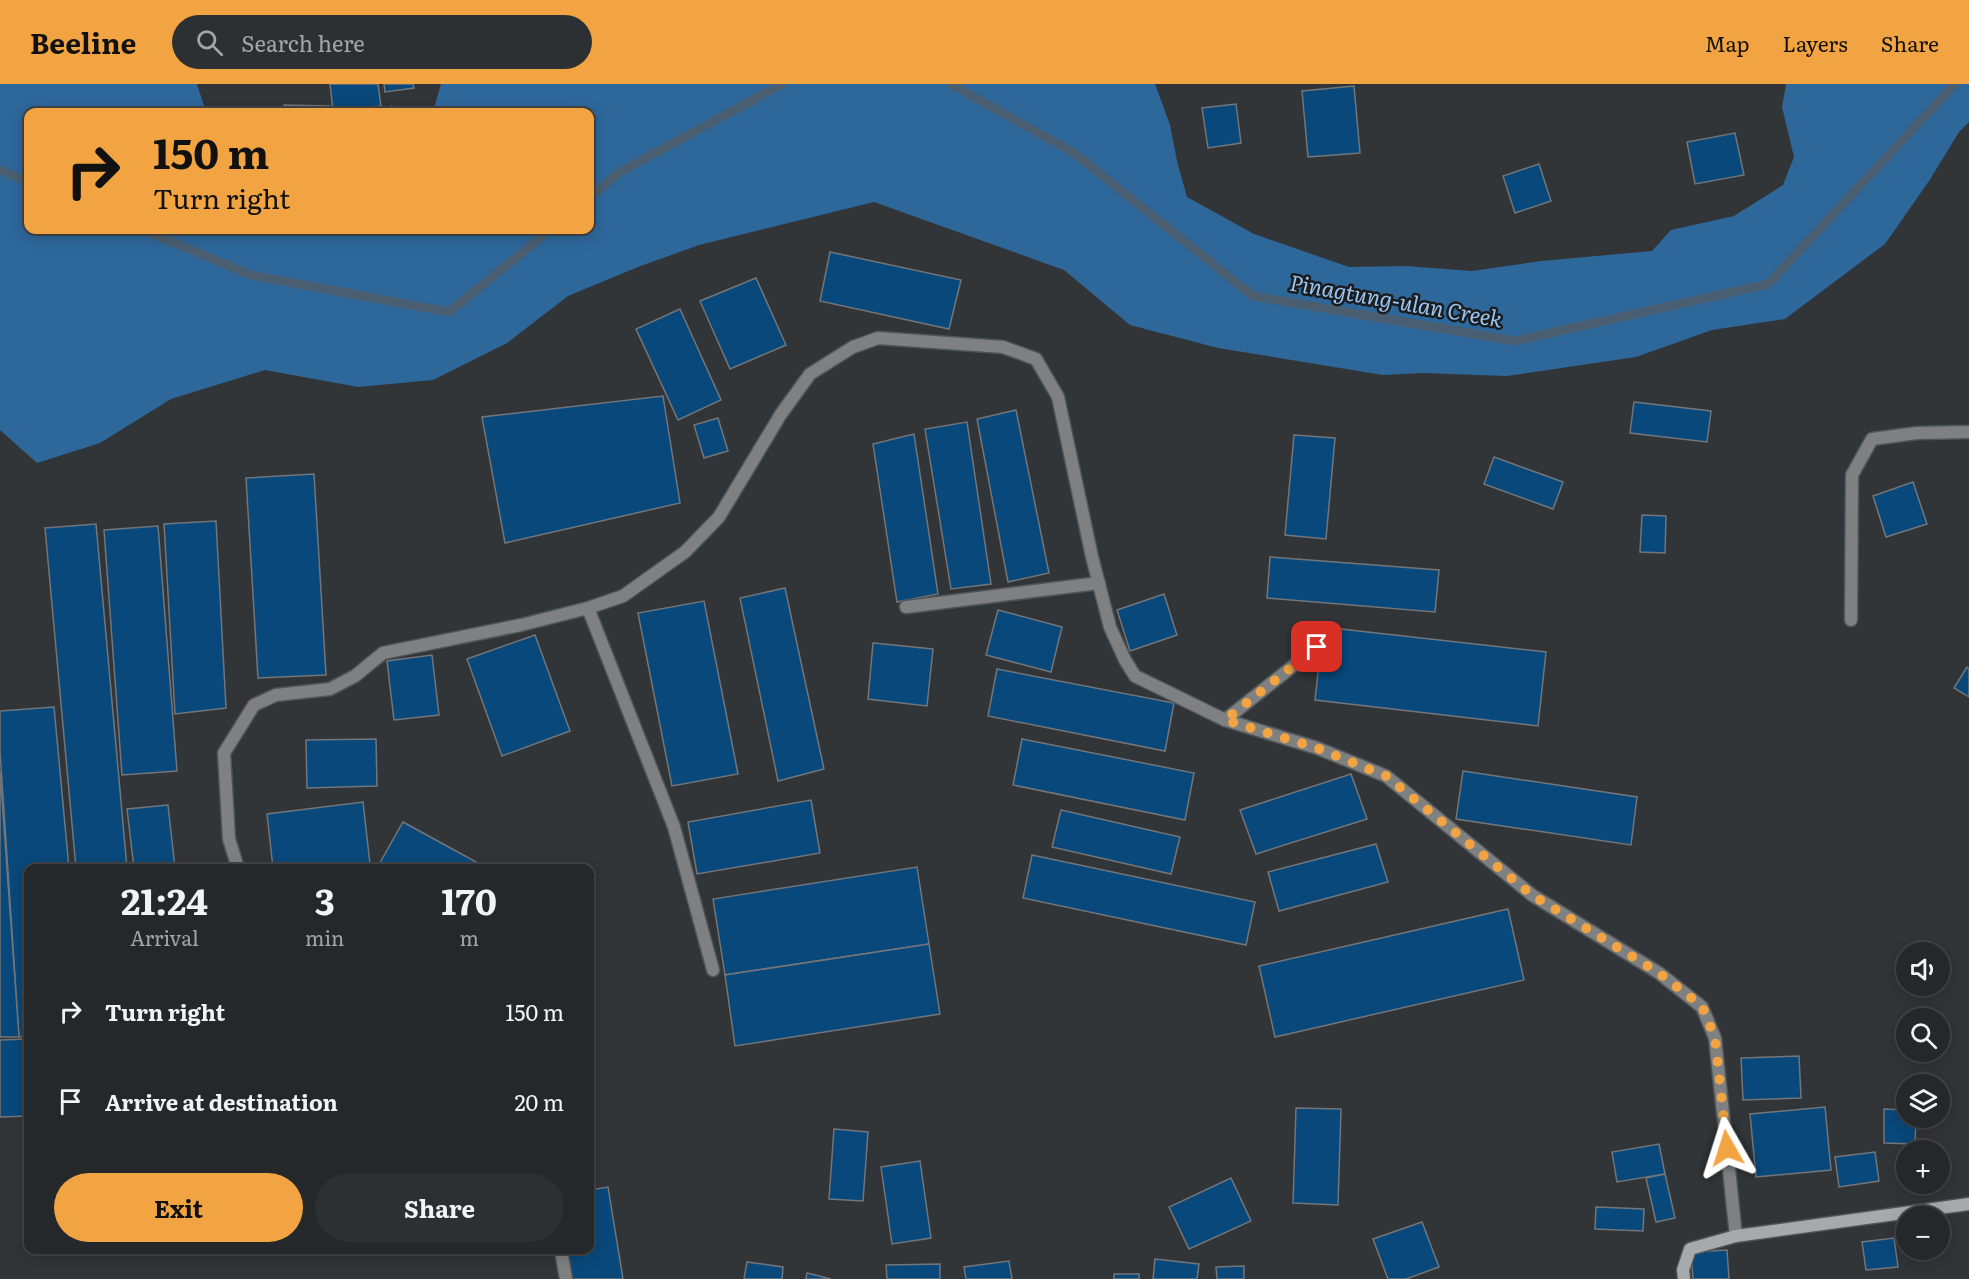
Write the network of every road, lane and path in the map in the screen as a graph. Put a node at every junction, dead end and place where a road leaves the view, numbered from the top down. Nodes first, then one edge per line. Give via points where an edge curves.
1 (1969, 432) edge
2 (1099, 583) junction
3 (588, 608) junction
4 (906, 608) dead end
5 (1851, 620) dead end
6 (1317, 647) dead end
7 (1225, 720) junction
8 (237, 864) edge
9 (713, 969) dead end
10 (1969, 1204) edge
11 (1736, 1236) junction
12 (562, 1254) edge
13 (566, 1279) edge
14 (1684, 1279) edge

1 - 5 street via 1872,439 1852,475
2 - 3 street via 1058,397 1036,359 1004,347 878,338 853,347 810,374 719,517 685,552 623,596
2 - 4 street
2 - 7 street via 1110,627 1135,676
3 - 8 street via 383,653 355,676 330,689 276,695 254,705 224,753 229,839
3 - 9 street via 674,827
6 - 7 street
7 - 11 street via 1317,748 1386,776 1532,895 1659,973 1702,1006 1715,1038
10 - 11 street
11 - 14 street via 1690,1249
12 - 13 street

